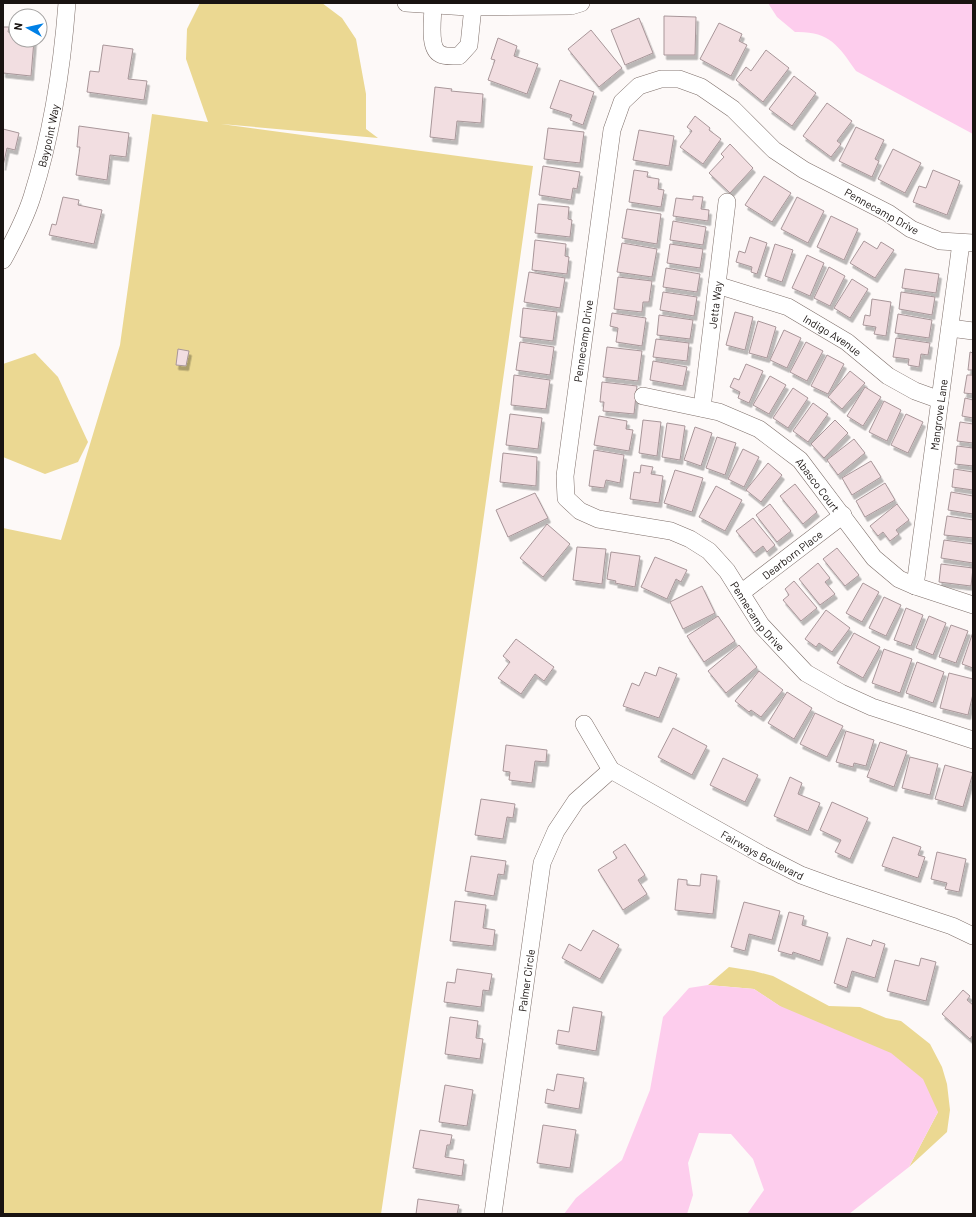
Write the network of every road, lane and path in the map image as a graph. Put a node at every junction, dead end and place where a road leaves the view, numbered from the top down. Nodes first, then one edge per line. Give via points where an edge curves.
1 (67, 3) edge
2 (406, 3) edge
3 (581, 3) edge
4 (434, 5) junction
5 (473, 7) junction
6 (727, 202) dead end
7 (967, 243) edge
8 (3, 260) edge
9 (717, 285) junction
10 (950, 328) junction
11 (973, 331) edge
12 (643, 396) dead end
13 (940, 400) junction
14 (702, 408) junction
15 (843, 515) junction
16 (915, 586) junction
17 (741, 593) junction
18 (973, 605) edge
19 (584, 724) dead end
20 (973, 740) edge
21 (611, 770) junction
22 (973, 936) edge
23 (492, 1214) edge

1 - 8 street, Baypoint Way via 64,51 45,150 32,198
2 - 4 street
3 - 5 street via 570,6
4 - 5 street
4 - 5 street via 432,44 441,55 459,56 469,45
6 - 9 street, Jetta Way
7 - 10 street, Mangrove Lane
7 - 17 street, Pennecamp Drive via 940,241 911,229 888,213 804,170 774,150 734,109 701,88 679,79 661,79 639,86 622,102 612,130 564,476 566,498 580,511 598,519 671,530 690,539 709,551 727,571
9 - 13 street, Indigo Avenue via 788,307 847,342 888,376 915,391
9 - 14 street, Jetta Way
10 - 11 street
10 - 13 street, Mangrove Lane
12 - 14 street, Abasco Court
13 - 16 street, Mangrove Lane
14 - 15 street, Abasco Court via 719,412 759,429 800,460
15 - 16 street, Abasco Court via 874,558 899,579
15 - 17 street, Dearborn Place
16 - 18 street, Abasco Court
17 - 20 street, Pennecamp Drive via 761,625 806,673 872,708
19 - 21 street, Fairways Boulevard
21 - 22 street, Fairways Boulevard via 801,875 952,926
21 - 23 street, Palmer Circle via 576,801 556,831 542,863

